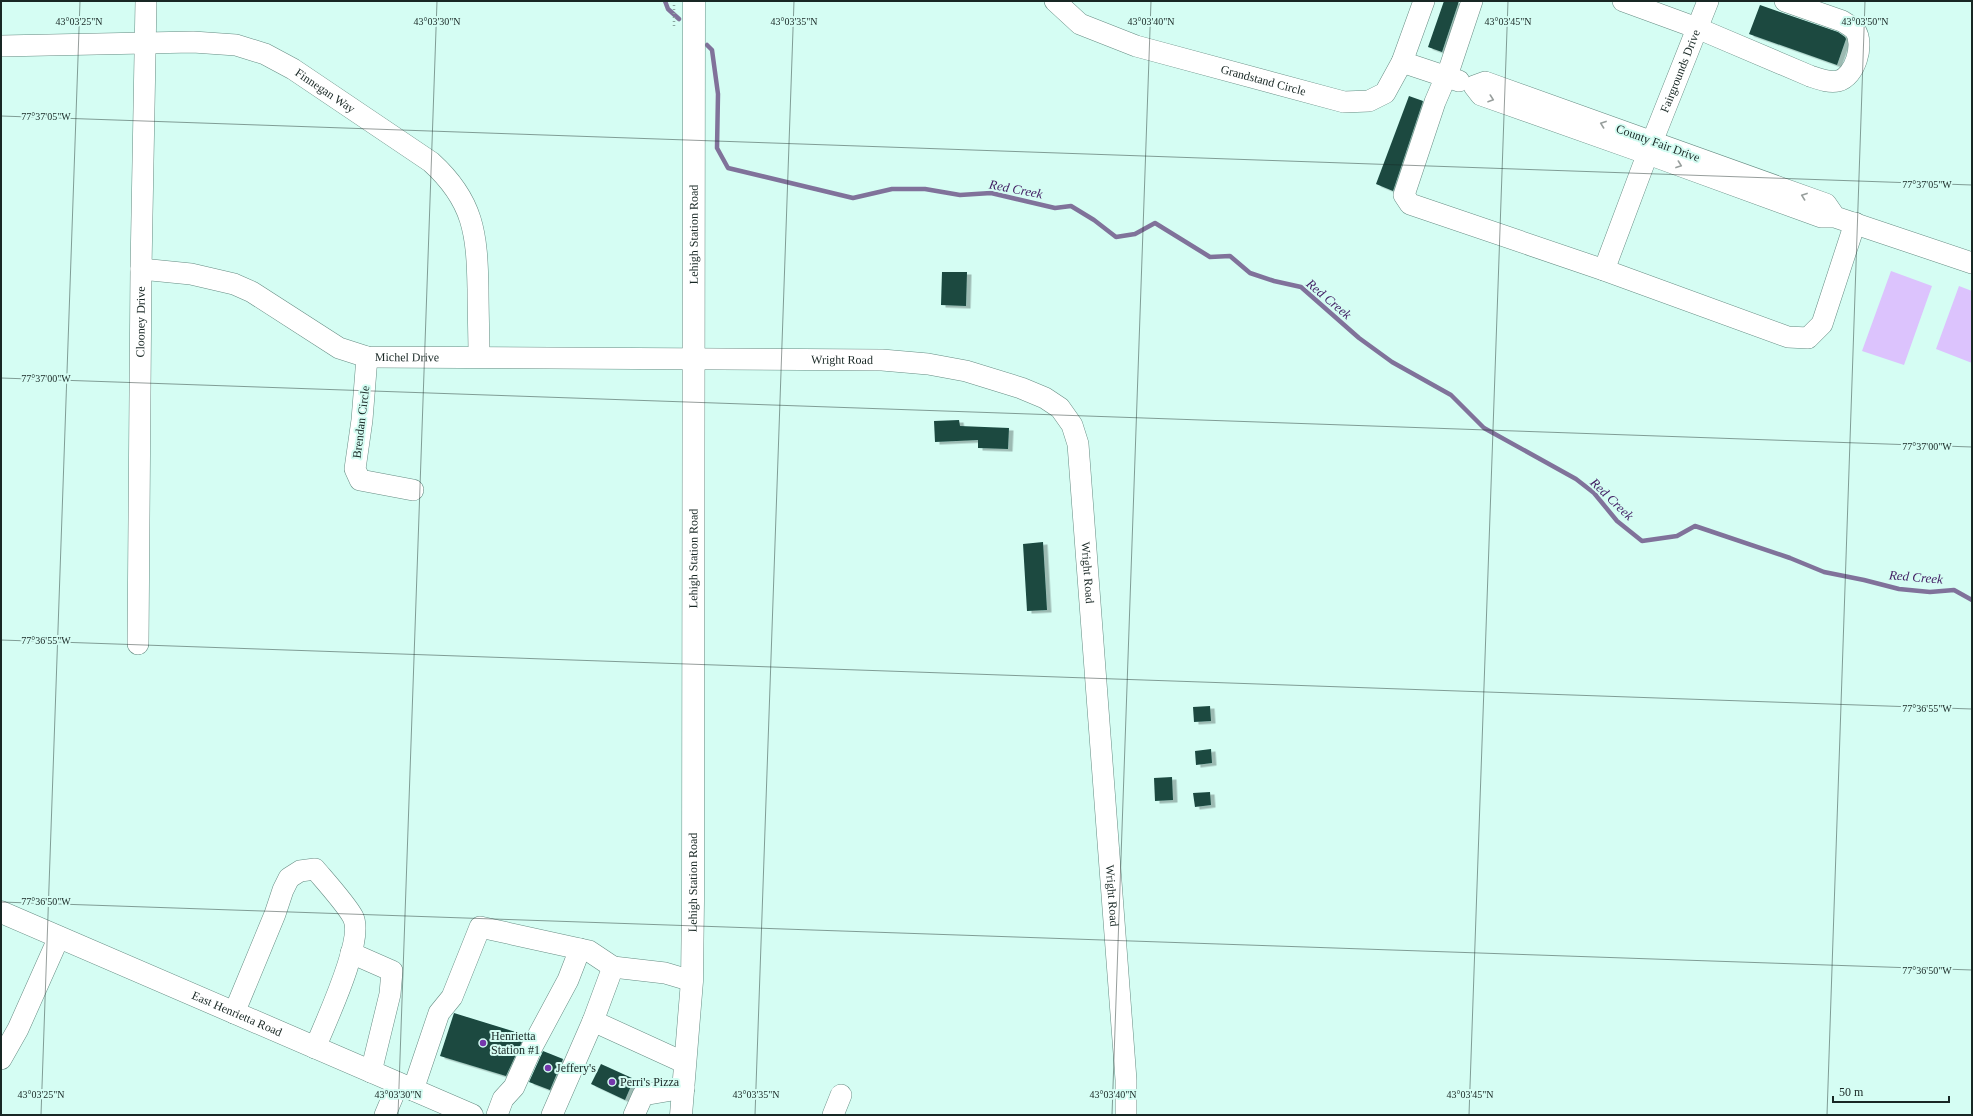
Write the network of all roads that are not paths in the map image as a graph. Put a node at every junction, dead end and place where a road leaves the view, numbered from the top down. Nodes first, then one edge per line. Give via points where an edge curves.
1 (146, 1) edge
2 (694, 1) edge
3 (1055, 1) edge
4 (1424, 1) edge
5 (1472, 1) edge
6 (1623, 1) edge
7 (1708, 1) edge
8 (1785, 1) edge
9 (1697, 28) junction
10 (146, 44) junction
11 (1, 46) edge
12 (1402, 62) junction
13 (1447, 76) junction
14 (1650, 148) junction
15 (1855, 223) junction
16 (1972, 263) edge
17 (141, 269) junction
18 (1604, 270) junction
19 (367, 357) junction
20 (479, 357) junction
21 (694, 359) junction
22 (413, 490) dead end
23 (138, 644) dead end
24 (1, 912) edge
25 (59, 937) junction
26 (580, 949) junction
27 (351, 953) junction
28 (613, 967) junction
29 (692, 980) junction
30 (234, 1013) junction
31 (593, 1021) junction
32 (315, 1048) junction
33 (1, 1060) edge
34 (686, 1063) junction
35 (371, 1072) junction
36 (405, 1087) junction
37 (684, 1088) junction
38 (841, 1095) dead end
39 (385, 1115) edge
40 (472, 1115) edge
41 (497, 1115) edge
42 (552, 1115) edge
43 (634, 1115) edge
44 (681, 1115) edge
45 (833, 1115) edge
46 (1126, 1115) edge

1 - 10 street, Clooney Drive
2 - 21 main road, Lehigh Station Road
3 - 12 street, Grandstand Circle via 1080,24 1136,46 1344,102 1369,101 1385,93
4 - 12 street, Grandstand Circle
5 - 13 street
6 - 9 street
7 - 9 street, Fairgrounds Drive
8 - 9 street via 1849,25 1855,31 1858,37 1858,53 1852,68 1843,79 1826,81 1810,76
9 - 14 street, Fairgrounds Drive
10 - 11 street, Finnegan Way
10 - 17 street, Clooney Drive
10 - 20 street, Finnegan Way via 193,42 236,45 265,54 300,73 430,162 445,175 465,206 476,239
12 - 13 street, County Fair Drive
13 - 14 street, County Fair Drive via 1474,86 1485,82
13 - 18 street via 1435,102 1404,195 1410,204
14 - 15 street, County Fair Drive via 1826,204 1835,217
14 - 18 street, Fairgrounds Drive
15 - 16 street, County Fair Drive
15 - 18 street via 1822,324 1808,338 1788,337
17 - 19 street, Michel Drive via 191,274 234,284 252,292 339,348
17 - 23 street, Clooney Drive
19 - 20 street, Michel Drive
19 - 22 street, Brendan Circle via 355,469 360,480
20 - 21 street, Michel Drive
21 - 29 main road, Lehigh Station Road
21 - 46 street, Wright Road via 882,360 928,364 966,371 1045,398 1060,408 1072,425 1078,444 1084,519 1125,1072
24 - 25 main road, East Henrietta Road
25 - 30 main road, East Henrietta Road
25 - 33 street via 18,1029
26 - 28 street via 589,951
26 - 36 street via 480,927 452,997 439,1013
26 - 41 street via 568,980 514,1087 504,1099
27 - 30 street via 356,930 354,918 315,869 300,871 289,878 283,890
27 - 32 street via 349,965
27 - 35 street via 392,971 390,994
28 - 29 street via 665,973
28 - 31 street
29 - 34 main road, Lehigh Station Road
30 - 32 main road, East Henrietta Road
31 - 34 street
31 - 42 street
32 - 35 main road, East Henrietta Road
34 - 37 main road, Lehigh Station Road
35 - 36 main road, East Henrietta Road
36 - 39 street
36 - 40 main road, East Henrietta Road
37 - 43 street via 643,1095
37 - 44 main road, Lehigh Station Road
38 - 45 street

